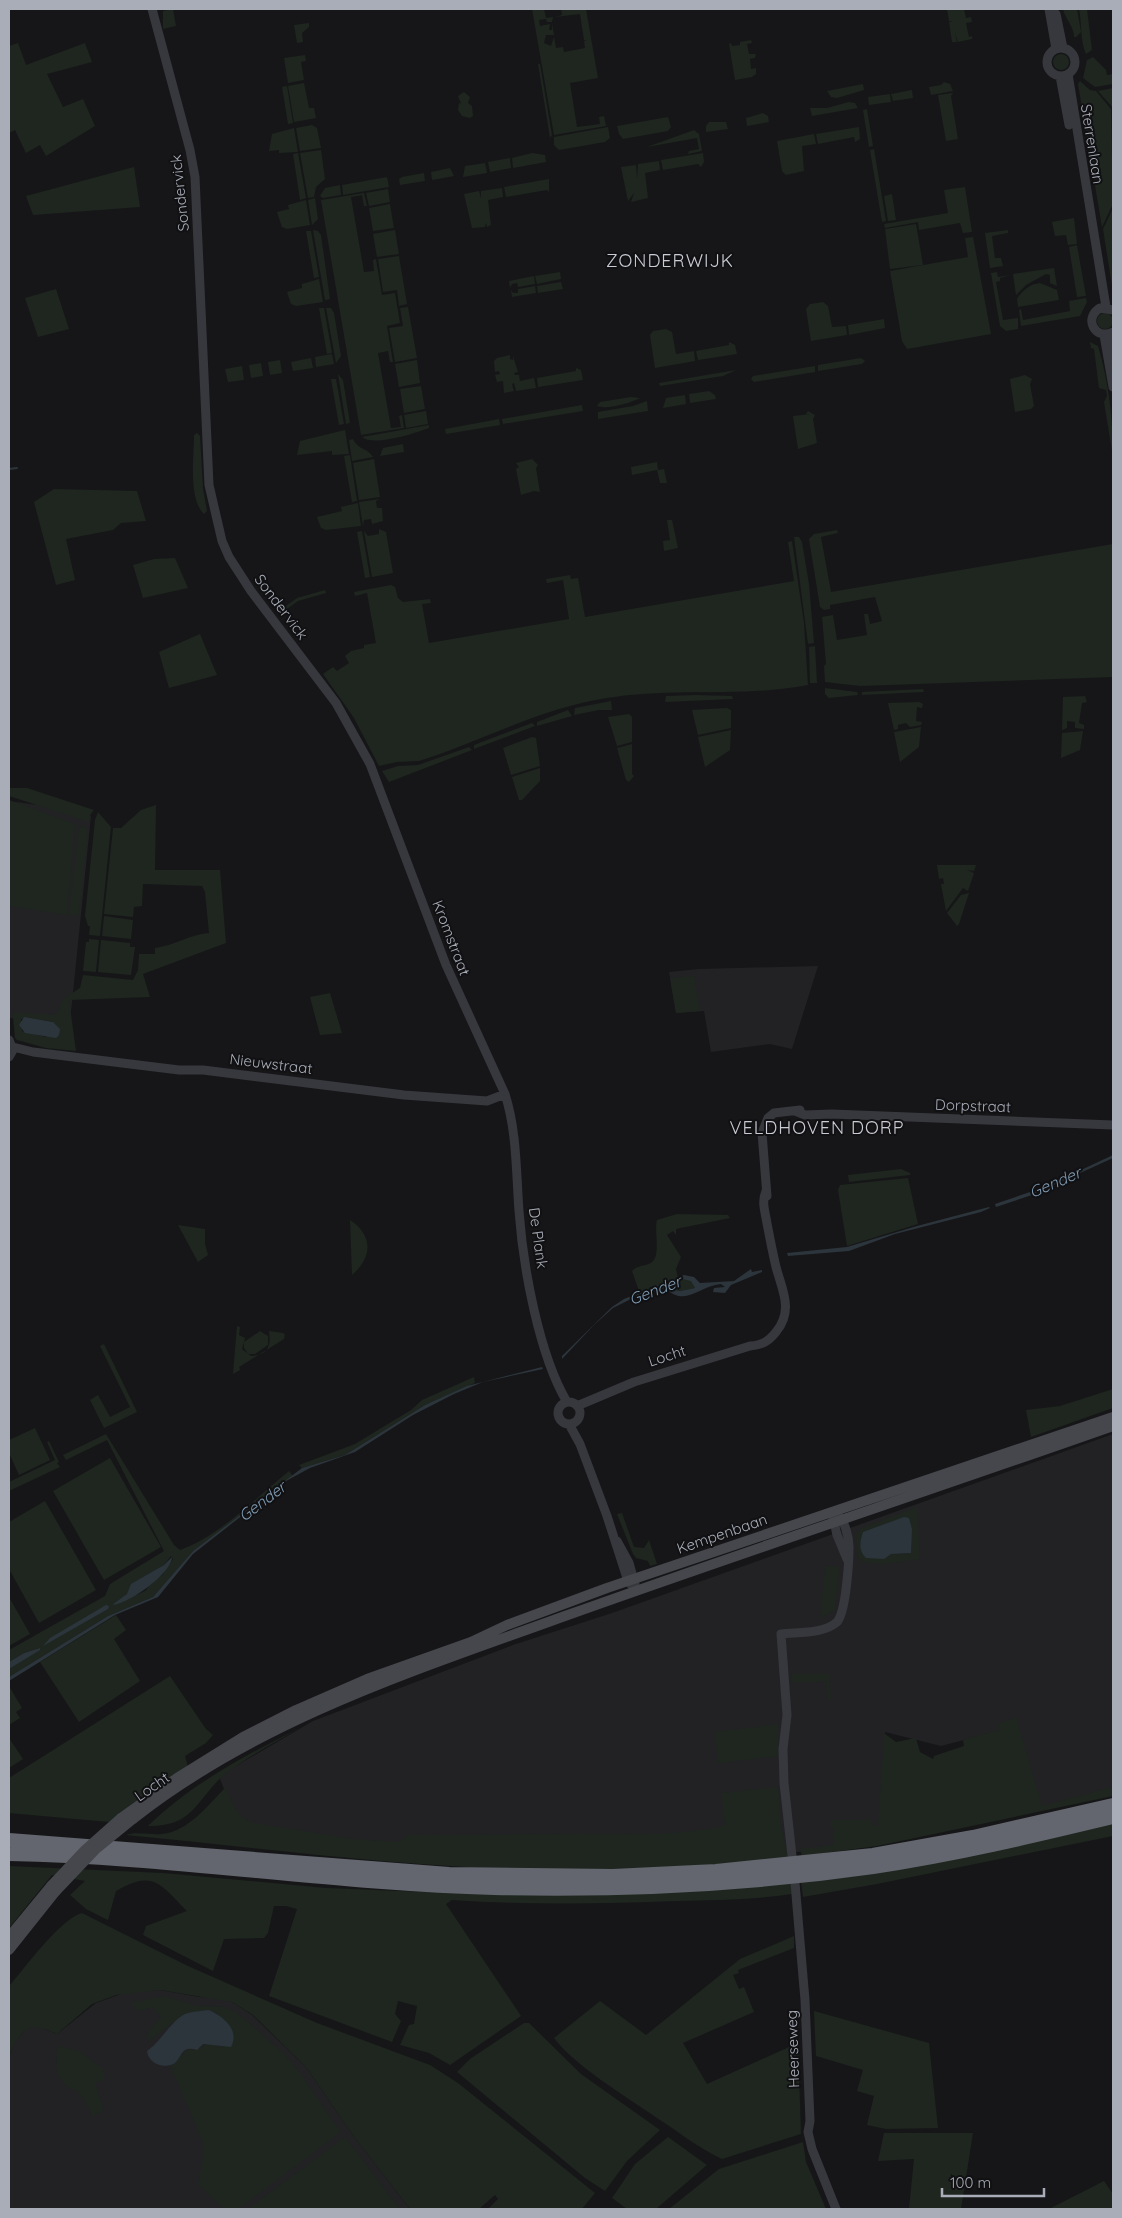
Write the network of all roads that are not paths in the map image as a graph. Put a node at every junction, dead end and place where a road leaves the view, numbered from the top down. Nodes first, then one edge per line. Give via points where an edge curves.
1 (152, 9) edge
2 (1049, 9) edge
3 (1055, 9) edge
4 (1059, 49) junction
5 (1064, 75) junction
6 (1106, 309) edge
7 (1110, 334) edge
8 (1113, 350) edge
9 (1113, 387) edge
10 (381, 790) joint
11 (11, 1049) edge
12 (505, 1094) junction
13 (1113, 1124) edge
14 (775, 1333) joint
15 (564, 1404) junction
16 (578, 1409) junction
17 (1113, 1417) edge
18 (572, 1423) junction
19 (1113, 1426) edge
20 (834, 1512) junction
21 (839, 1522) junction
22 (632, 1580) junction
23 (636, 1591) junction
24 (346, 1693) junction
25 (1113, 1805) edge
26 (1113, 1817) edge
27 (9, 1834) edge
28 (9, 1840) edge
29 (58, 1843) junction
30 (9, 1854) edge
31 (792, 1856) dead end
32 (795, 1883) dead end
33 (53, 1888) junction
34 (9, 1937) edge
35 (9, 1950) edge
36 (836, 2209) edge

1 - 10 street, Sondervick via 195,177 208,485 215,516 229,557 336,703
2 - 4 street
3 - 4 street
4 - 5 street via 1048,58 1048,65 1052,72
4 - 5 street via 1070,51 1075,60 1074,68
5 - 6 street, Sterrenlaan
6 - 7 street via 1093,314 1091,324 1096,332
7 - 8 street
7 - 9 street
10 - 12 street, Kromstraat via 446,965
11 - 12 street, Nieuwstraat via 404,1095 488,1101
12 - 15 street, De Plank via 512,1115 524,1250 539,1328
13 - 14 street, Dorpstraat via 805,1115 795,1111 774,1113 764,1126 766,1192 762,1203 784,1294 784,1317
14 - 16 street, Locht via 750,1346 634,1382
15 - 16 street
15 - 18 street, De Plank via 558,1417 563,1422
16 - 18 street
17 - 20 main road, Kempenbaan
18 - 22 street via 615,1538 622,1546
19 - 21 main road, Kempenbaan
20 - 21 street
20 - 22 main road, Kempenbaan
21 - 23 main road, Kempenbaan
21 - 31 street via 847,1559 839,1619 825,1629 781,1634 787,1715 784,1783
22 - 23 street
22 - 24 main road, Kempenbaan via 506,1625
23 - 24 main road, Kempenbaan
24 - 33 main road, Locht, bridge via 206,1768 133,1818
24 - 33 main road, Locht, bridge via 243,1737 177,1778 121,1818 84,1850
25 - 29 highway via 974,1837 873,1855 716,1872 622,1876 449,1874
26 - 30 highway via 974,1849 873,1867 716,1883 613,1888 490,1888
27 - 29 highway
28 - 29 highway
32 - 36 street, Heerseweg via 805,2000 808,2136
33 - 34 main road, Locht
33 - 35 main road, Locht

